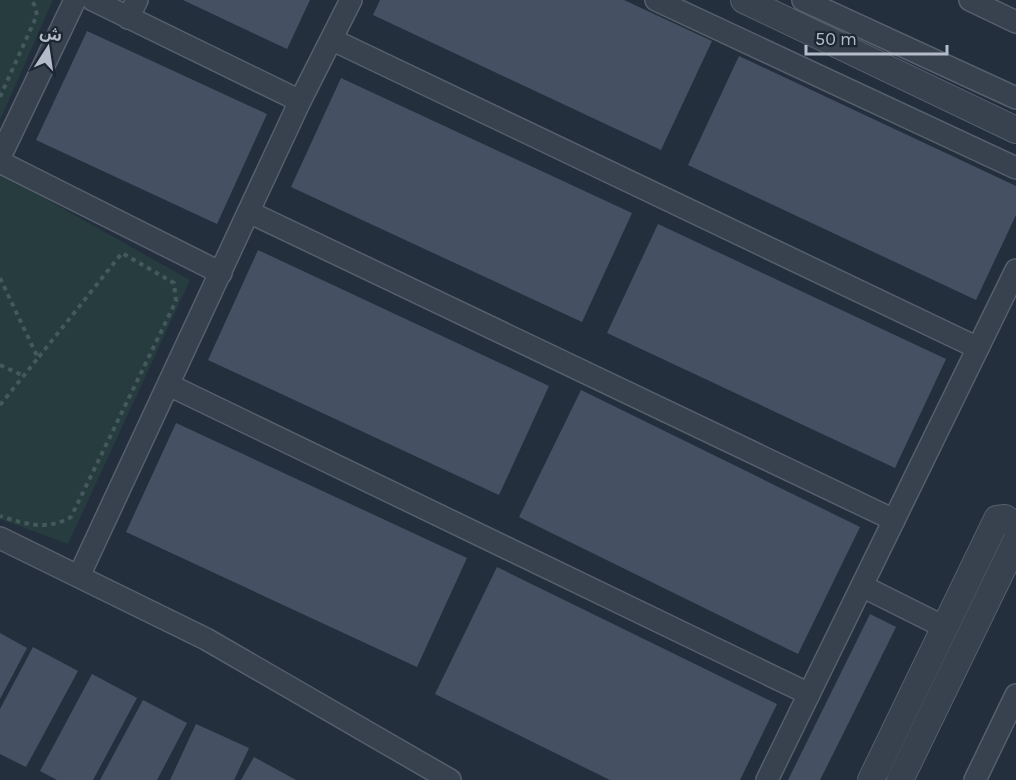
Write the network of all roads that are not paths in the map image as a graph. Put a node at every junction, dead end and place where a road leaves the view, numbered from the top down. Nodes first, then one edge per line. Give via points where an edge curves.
1 (75, 0) edge
2 (93, 0) edge
3 (351, 0) edge
4 (656, 0) edge
5 (744, 0) edge
6 (803, 0) edge
7 (970, 0) edge
8 (133, 9) edge
9 (1016, 22) edge
10 (333, 40) junction
11 (1016, 98) edge
12 (300, 101) junction
13 (1016, 130) edge
14 (0, 157) edge
15 (0, 162) edge
16 (1016, 168) edge
17 (249, 212) junction
18 (1016, 270) edge
19 (221, 273) junction
20 (978, 348) junction
21 (169, 385) junction
22 (894, 520) junction
23 (1016, 526) edge
24 (0, 538) edge
25 (1016, 541) edge
26 (79, 576) junction
27 (862, 586) junction
28 (944, 627) junction
29 (809, 694) junction
30 (1016, 695) edge
31 (450, 780) edge
32 (767, 780) edge
33 (871, 780) edge
34 (900, 780) edge
35 (975, 780) edge

1 - 14 street
2 - 8 street
3 - 10 street
4 - 16 street
5 - 13 street
6 - 11 street
7 - 9 street
8 - 12 street
10 - 12 street
10 - 20 street
12 - 17 street
15 - 19 street
17 - 19 street
17 - 22 street
18 - 20 street
19 - 21 street
20 - 22 street
21 - 26 street
21 - 29 street
22 - 27 street
23 - 28 street via 1005,518 997,519
24 - 26 street
25 - 34 street
26 - 31 street via 206,639
27 - 28 street
27 - 29 street
28 - 33 street
29 - 32 street
30 - 35 street

